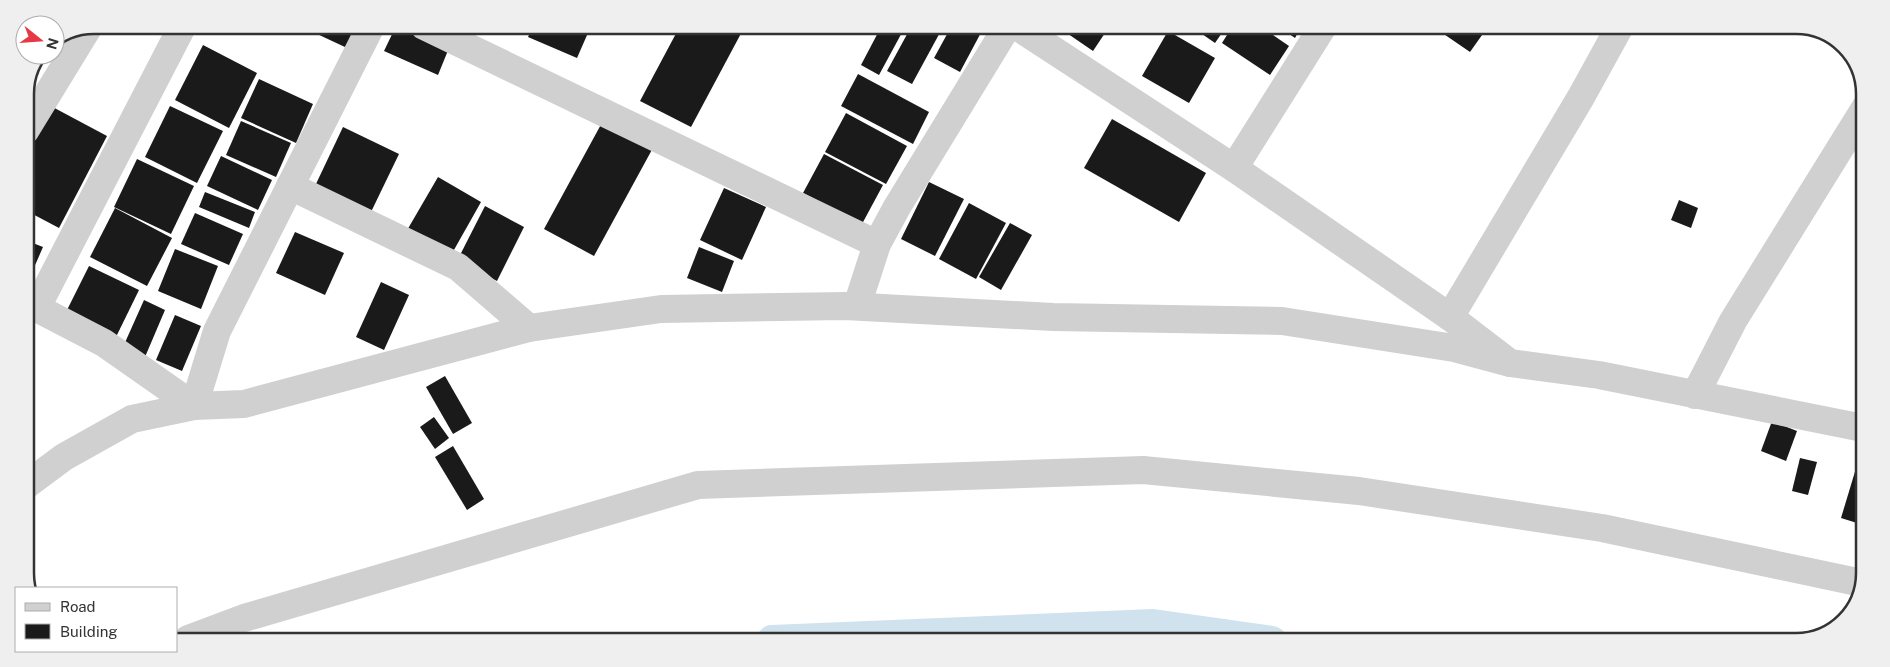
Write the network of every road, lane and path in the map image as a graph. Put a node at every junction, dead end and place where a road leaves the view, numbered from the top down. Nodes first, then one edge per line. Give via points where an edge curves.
1 (178, 34) edge
2 (367, 34) edge
3 (441, 34) edge
4 (1003, 34) edge
5 (1029, 34) edge
6 (1318, 34) edge
7 (1616, 34) edge
8 (84, 35) edge
9 (34, 116) edge
10 (1856, 123) edge
11 (1234, 168) junction
12 (290, 186) junction
13 (877, 244) junction
14 (34, 299) edge
15 (857, 306) junction
16 (34, 307) edge
17 (1450, 317) junction
18 (528, 328) junction
19 (1510, 363) junction
20 (1695, 394) junction
21 (194, 406) junction
22 (1856, 427) edge
23 (34, 479) edge
24 (1856, 582) edge
25 (204, 633) edge

1 - 14 street
2 - 12 street
3 - 13 street
4 - 13 street
5 - 11 street
6 - 11 street
7 - 17 street
8 - 9 street
10 - 20 street via 1734,321
11 - 17 street
12 - 18 street via 458,267
12 - 21 street via 217,331
13 - 15 street
15 - 18 street via 661,309
15 - 19 street via 1053,317 1282,321 1454,348
16 - 21 street via 104,343
17 - 19 street
18 - 21 street via 244,404
19 - 20 street via 1599,375
20 - 22 street
21 - 23 street via 132,419 64,457
24 - 25 street via 1602,528 1359,491 1143,470 698,485 244,618

